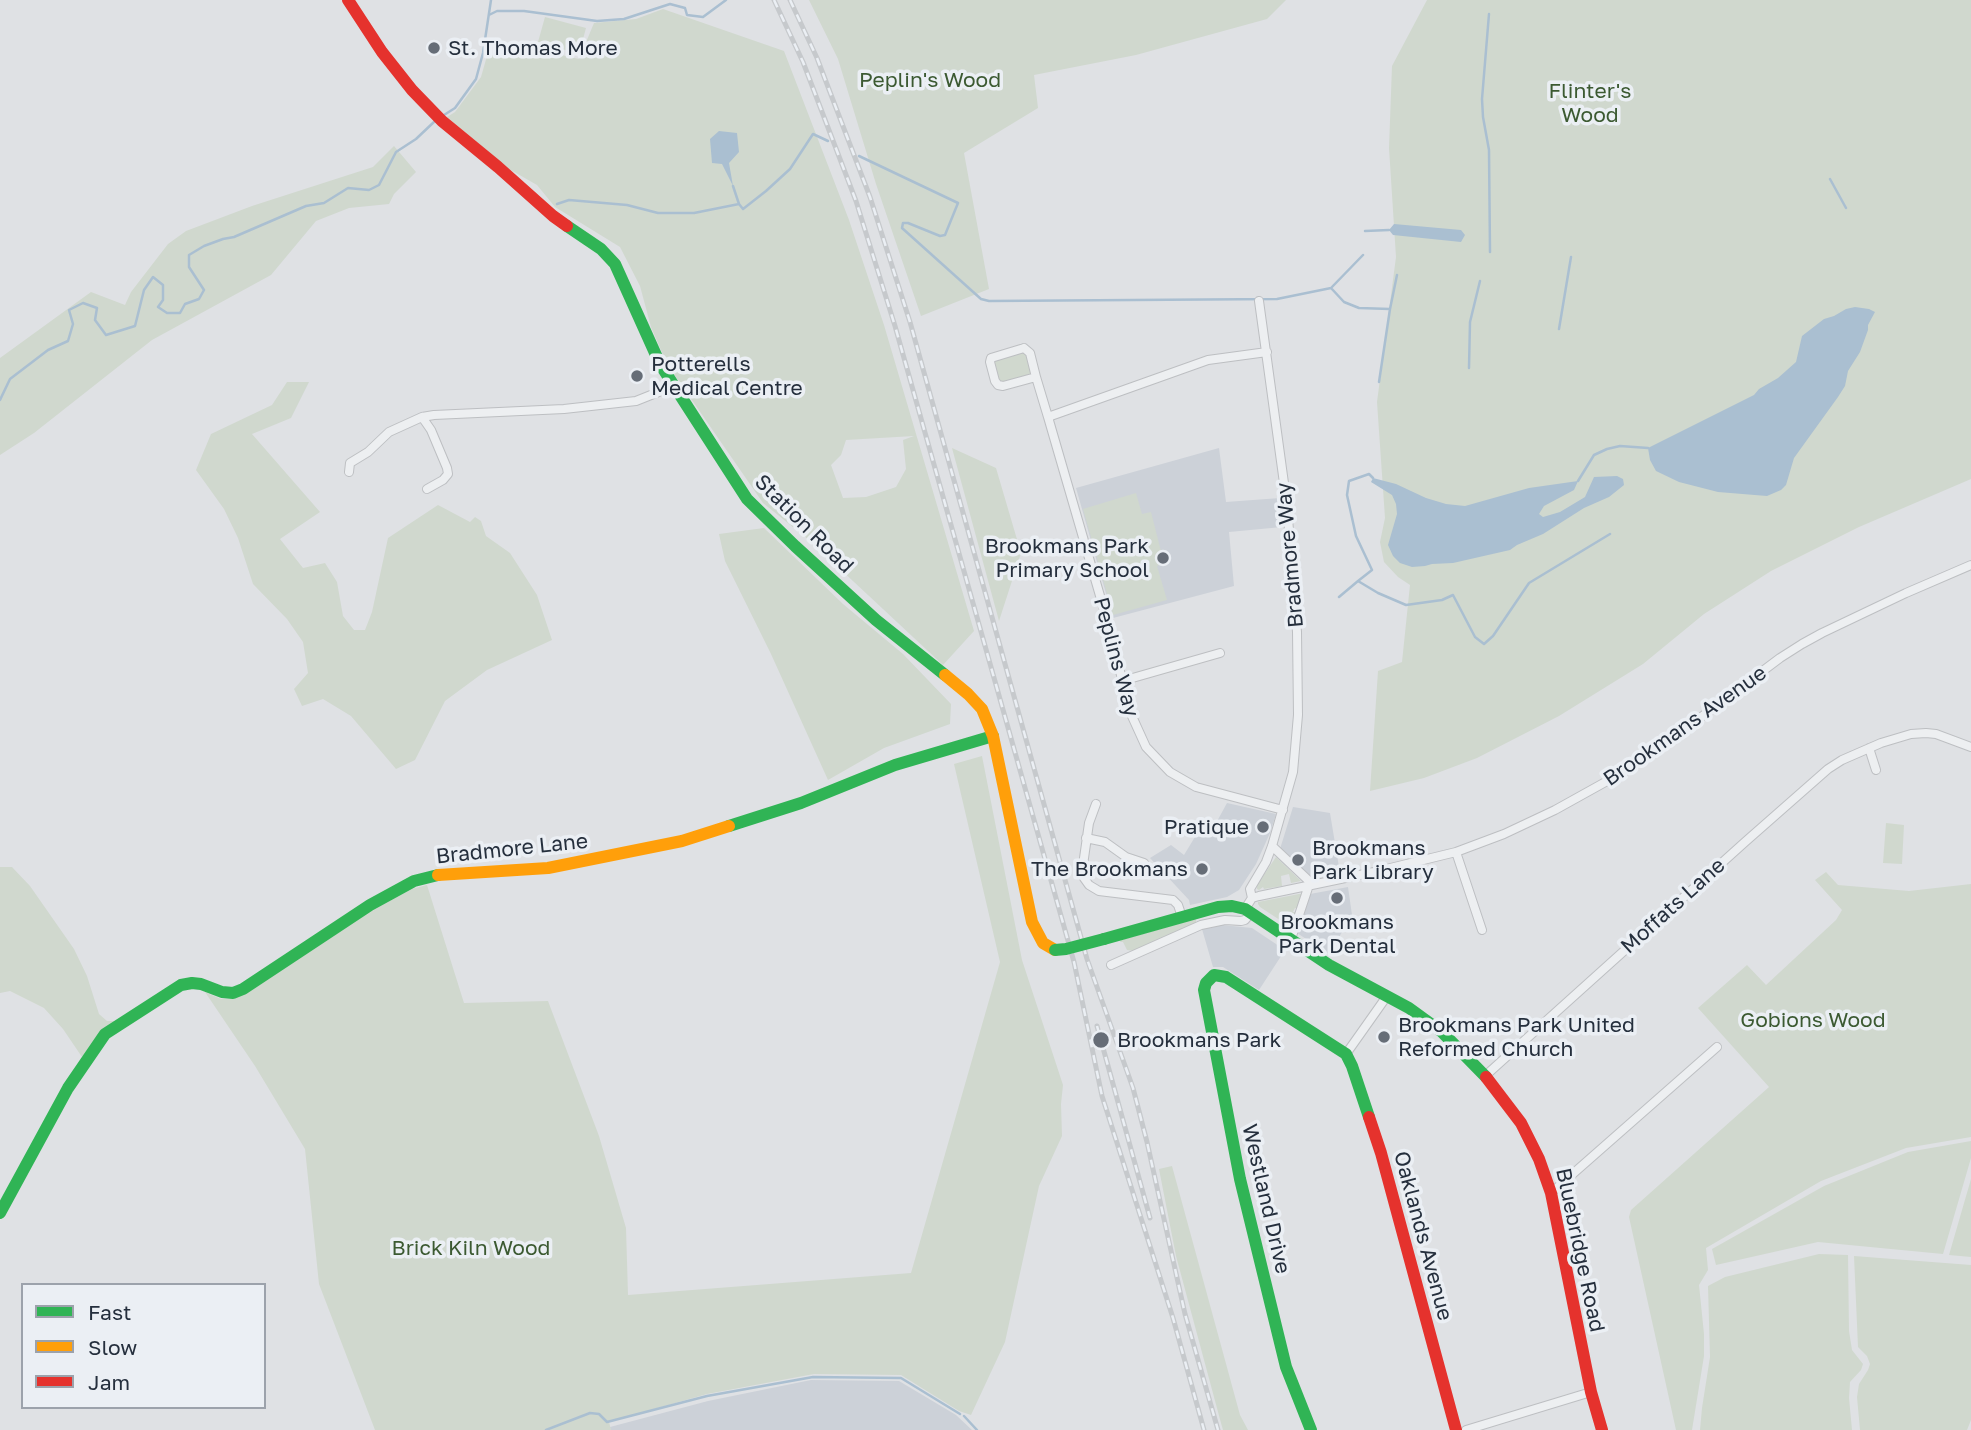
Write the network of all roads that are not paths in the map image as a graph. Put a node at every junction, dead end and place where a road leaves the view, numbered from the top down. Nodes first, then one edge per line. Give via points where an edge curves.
1 (348, 0) edge
2 (1259, 301) dead end
3 (1267, 352) junction
4 (1036, 377) junction
5 (670, 381) junction
6 (1048, 416) junction
7 (422, 417) junction
8 (349, 472) dead end
9 (427, 489) dead end
10 (1971, 565) edge
11 (1220, 653) dead end
12 (1122, 681) junction
13 (993, 736) junction
14 (1971, 747) edge
15 (1869, 748) junction
16 (1876, 770) dead end
17 (1096, 804) dead end
18 (1283, 810) junction
19 (1086, 838) junction
20 (1272, 846) junction
21 (1456, 852) junction
22 (1144, 863) dead end
23 (1309, 885) junction
24 (1249, 906) junction
25 (1182, 917) junction
26 (1201, 918) junction
27 (1482, 930) dead end
28 (1291, 939) junction
29 (1111, 965) dead end
30 (1387, 996) junction
31 (1717, 1047) dead end
32 (1346, 1054) junction
33 (1485, 1076) junction
34 (1551, 1193) junction
35 (0, 1213) edge
36 (1591, 1392) junction
37 (1311, 1430) edge
38 (1456, 1430) edge
39 (1466, 1430) edge
40 (1602, 1430) edge

1 - 5 street, Station Road via 382,52 440,119 615,264
2 - 3 street, Bradmore Way
3 - 6 street via 1208,360
3 - 18 street, Bradmore Way via 1287,505 1297,632 1296,743
4 - 4 street, Peplins Way via 1027,349 991,358 998,385
4 - 6 street, Peplins Way
5 - 7 street via 660,391 636,401 564,410
5 - 13 street, Station Road via 747,499 876,620 975,701
6 - 12 street, Peplins Way
7 - 8 street via 389,432 350,463
7 - 9 street via 448,474
10 - 21 street, Brookmans Avenue via 1822,633 1780,658 1627,770 1555,810
11 - 12 street
12 - 18 street, Peplins Way via 1140,737 1170,772 1196,787
13 - 25 street, Station Road, bridge via 1024,891 1043,943 1055,950 1066,949
13 - 35 street, Bradmore Lane via 930,753 801,803 663,846 548,868 426,877 370,905 243,989 233,993 201,984 181,985 105,1034 68,1088
14 - 15 street, Moffats Lane via 1926,733
15 - 16 street
15 - 33 street, Moffats Lane via 1828,769
17 - 19 street
18 - 20 street, Bradmore Way
19 - 22 street via 1105,842
19 - 25 street via 1082,872 1089,885 1099,891 1173,900
20 - 23 street
20 - 24 street, Bradmore Way via 1250,889
21 - 23 street, Brookmans Avenue
21 - 27 street
23 - 24 street, Brookmans Avenue
23 - 28 street
24 - 26 street, Station Road via 1225,906
24 - 28 street, Bluebridge Road
25 - 26 street, Station Road
26 - 29 street
28 - 30 street, Bluebridge Road
30 - 32 street
30 - 33 street, Bluebridge Road via 1442,1032
31 - 34 street
32 - 37 street, Westland Drive via 1226,977 1213,975 1206,983 1240,1179 1286,1367
32 - 38 street, Oaklands Avenue via 1382,1157
33 - 34 street, Bluebridge Road via 1521,1123
34 - 36 street, Bluebridge Road
36 - 39 street
36 - 40 street, Bluebridge Road

